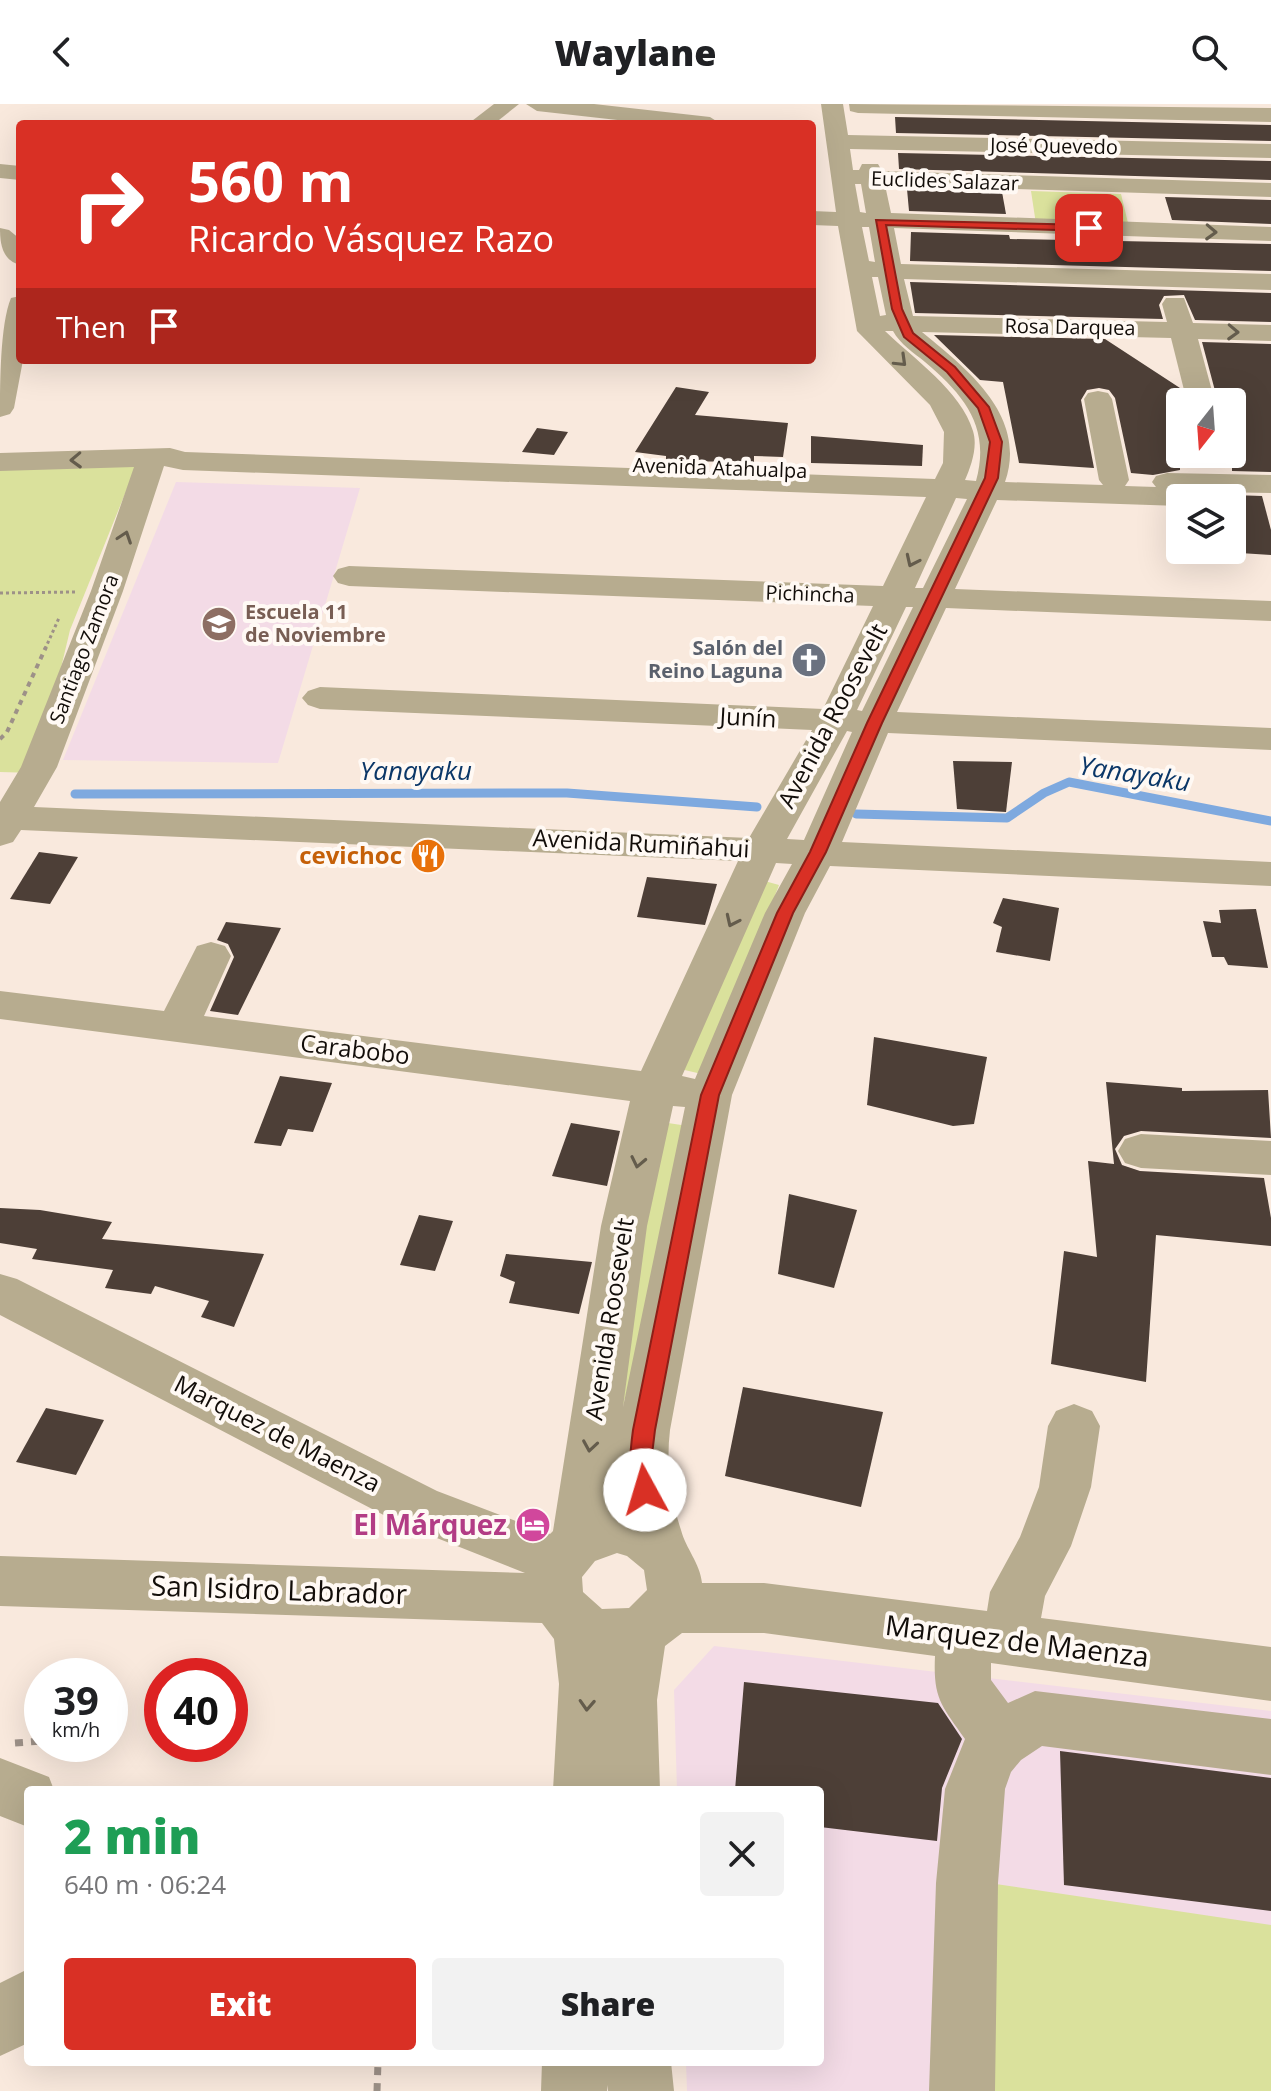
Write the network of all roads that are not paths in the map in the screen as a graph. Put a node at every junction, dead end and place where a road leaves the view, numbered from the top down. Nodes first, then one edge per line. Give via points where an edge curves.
1 (508, 104) edge
2 (537, 104) edge
3 (849, 105) edge
4 (1114, 111) junction
5 (1271, 115) edge
6 (485, 120) edge
7 (648, 120) edge
8 (837, 138) edge
9 (1125, 147) junction
10 (1271, 151) edge
11 (816, 174) edge
12 (844, 177) junction
13 (872, 179) junction
14 (1020, 184) junction
15 (1132, 186) junction
16 (1271, 190) edge
17 (816, 218) edge
18 (849, 221) junction
19 (880, 222) junction
20 (1027, 227) junction
21 (1150, 230) junction
22 (1271, 234) edge
23 (0, 235) edge
24 (16, 248) edge
25 (858, 267) junction
26 (891, 271) junction
27 (1166, 279) junction
28 (1271, 282) edge
29 (16, 318) edge
30 (869, 322) junction
31 (903, 323) junction
32 (1183, 330) junction
33 (1271, 333) edge
34 (3, 365) edge
35 (1198, 388) edge
36 (1098, 399) dead end
37 (0, 408) edge
38 (161, 457) junction
39 (0, 462) edge
40 (1114, 480) junction
41 (1216, 483) edge
42 (948, 484) junction
43 (1271, 484) edge
44 (988, 485) junction
45 (1271, 500) edge
46 (349, 576) dead end
47 (895, 597) junction
48 (932, 598) junction
49 (1271, 611) edge
50 (320, 698) dead end
51 (834, 722) junction
52 (874, 723) junction
53 (1271, 739) edge
54 (25, 770) edge
55 (798, 784) junction
56 (844, 791) junction
57 (11, 817) edge
58 (768, 841) junction
59 (822, 842) junction
60 (1271, 852) edge
61 (1075, 854) junction
62 (1271, 874) edge
63 (211, 956) dead end
64 (0, 1005) edge
65 (178, 1027) junction
66 (655, 1088) junction
67 (710, 1095) junction
68 (1141, 1151) dead end
69 (1271, 1158) edge
70 (0, 1293) edge
71 (1074, 1426) dead end
72 (0, 1581) edge
73 (569, 1582) junction
74 (660, 1591) junction
75 (986, 1637) junction
76 (1271, 1674) edge
77 (1000, 1740) junction
78 (1271, 1747) edge
79 (583, 1786) edge
80 (630, 1786) edge
81 (24, 2004) edge
82 (0, 2024) edge
83 (575, 2066) edge
84 (638, 2066) edge
85 (574, 2091) edge
86 (641, 2091) edge
87 (962, 2091) edge

1 - 6 street
2 - 7 street
3 - 4 street
3 - 8 street, Avenida Roosevelt
4 - 5 street
4 - 9 street
8 - 9 street, José Quevedo
8 - 12 street, Avenida Roosevelt
8 - 13 street, Avenida Roosevelt
9 - 10 street, José Quevedo
9 - 15 street
11 - 12 street, Euclides Salazar
12 - 13 street, Euclides Salazar
12 - 18 street, Avenida Roosevelt
13 - 14 street, Euclides Salazar
13 - 19 street, Avenida Roosevelt
14 - 15 street, Euclides Salazar
14 - 20 street
15 - 16 street, Euclides Salazar
15 - 21 street
17 - 18 street
18 - 19 street
18 - 25 street, Avenida Roosevelt
19 - 20 street
19 - 26 street, Avenida Roosevelt
20 - 21 street
21 -> 22 street
21 - 27 street
23 - 24 street
25 - 26 street
25 - 30 street, Avenida Roosevelt
26 - 27 street
26 - 31 street, Avenida Roosevelt
27 - 28 street
27 - 32 street
29 - 34 street
30 - 31 street, Rosa Darquea
30 -> 42 street, Avenida Roosevelt via 870,331 942,401 959,432 958,463
31 - 32 street, Rosa Darquea
31 - 44 street, Avenida Roosevelt via 908,334 984,407 996,442
32 -> 33 street, Rosa Darquea
32 - 35 street
34 - 37 street
36 - 40 street
38 -> 39 street, Avenida Atahualpa
38 - 42 street, Avenida Atahualpa via 341,468
54 -> 38 street, Santiago Zamora
40 - 41 street, Avenida Atahualpa
40 - 44 street, Avenida Atahualpa
41 - 43 street, Avenida Atahualpa
41 - 44 street, Avenida Atahualpa
41 - 45 street, Avenida Atahualpa
42 - 44 street, Avenida Atahualpa
42 -> 47 street, Avenida Roosevelt
44 - 48 street, Avenida Roosevelt
46 - 47 street, Pichincha
47 - 48 street, Pichincha
47 - 51 street, Avenida Roosevelt
48 - 49 street, Pichincha
48 - 52 street, Avenida Roosevelt
50 - 51 street, Junín
51 - 52 street, Junín
51 - 55 street, Avenida Roosevelt
52 - 53 street, Junín
52 - 56 street, Avenida Roosevelt
54 - 57 street, Santiago Zamora
55 - 56 street
55 - 58 street, Avenida Roosevelt
56 - 59 street, Avenida Roosevelt
57 - 58 street, Avenida Rumiñahui via 304,822
58 - 59 street, Avenida Rumiñahui
58 -> 66 street, Avenida Roosevelt
59 - 61 street, Avenida Rumiñahui
59 - 67 street, Avenida Roosevelt via 785,913
60 - 61 street, Avenida Rumiñahui
61 - 62 street, Avenida Rumiñahui
63 - 65 street
64 - 65 street, Carabobo
65 - 66 street, Carabobo via 235,1026
66 - 67 street, Carabobo
66 -> 73 street, Avenida Roosevelt via 624,1226
67 - 74 street, Avenida Roosevelt via 640,1463
68 - 69 street
70 - 73 street, Marquez de Maenza
71 - 75 street via 1065,1487 1044,1546
72 - 73 street, San Isidro Labrador
73 - 74 street, Marquez de Maenza via 610,1636
73 - 74 street, Marquez de Maenza via 596,1532 617,1529 638,1532
73 -> 79 street, Avenida Roosevelt via 588,1684
74 - 75 street, Marquez de Maenza
74 - 80 street, Avenida Roosevelt via 628,1700
75 - 76 street, Marquez de Maenza
75 - 77 street via 962,1687
77 - 78 street via 1035,1718
77 - 87 street via 987,1756 975,1789
81 - 82 street
83 - 85 street
84 - 86 street

